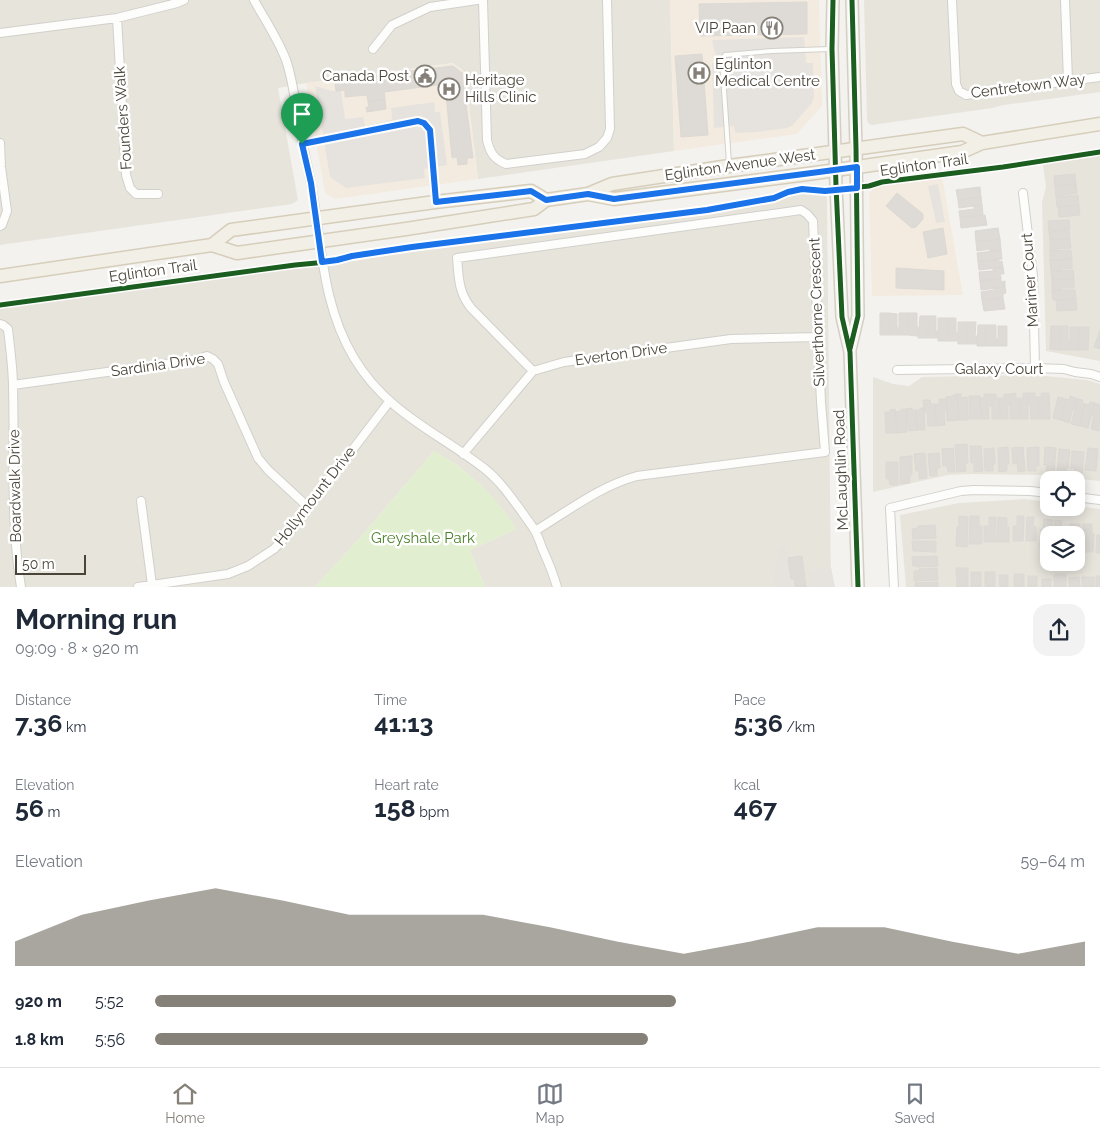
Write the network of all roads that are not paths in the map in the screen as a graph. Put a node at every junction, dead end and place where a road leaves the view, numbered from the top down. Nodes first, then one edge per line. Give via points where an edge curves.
1 (184, 0) edge
2 (254, 0) edge
3 (477, 0) edge
4 (483, 0) edge
5 (607, 0) edge
6 (833, 0) edge
7 (852, 0) edge
8 (952, 0) edge
9 (1065, 0) edge
10 (117, 18) junction
11 (0, 33) edge
12 (373, 49) dead end
13 (832, 49) junction
14 (1100, 77) edge
15 (1068, 81) junction
16 (1100, 124) edge
17 (0, 143) edge
18 (982, 143) junction
19 (302, 144) junction
20 (856, 148) junction
21 (835, 151) junction
22 (729, 166) junction
23 (857, 167) junction
24 (836, 170) junction
25 (1023, 193) dead end
26 (158, 194) dead end
27 (588, 194) junction
28 (546, 200) junction
29 (436, 202) junction
30 (316, 218) junction
31 (0, 226) edge
32 (320, 242) junction
33 (212, 245) junction
34 (0, 276) edge
35 (0, 324) edge
36 (818, 338) junction
37 (850, 352) junction
38 (1035, 368) junction
39 (897, 370) dead end
40 (533, 371) junction
41 (1100, 377) edge
42 (13, 385) junction
43 (389, 402) junction
44 (463, 454) junction
45 (1040, 492) edge
46 (1085, 498) edge
47 (1100, 500) edge
48 (141, 501) dead end
49 (308, 507) junction
50 (535, 531) junction
51 (152, 585) junction
52 (21, 587) edge
53 (138, 587) edge
54 (556, 587) edge
55 (858, 587) edge
56 (894, 587) edge

1 - 10 street
2 - 19 street via 286,61
3 - 12 street via 430,7 392,25
4 - 5 street via 487,140 493,156 506,164 585,154 599,147 607,138 610,129
6 - 13 street, McLaughlin Road
7 - 20 street, McLaughlin Road
8 - 15 street, Centretown Way via 959,92 966,95
9 - 15 street
10 - 11 street
10 - 26 street, Founders Walk via 126,175 130,188 136,194
13 - 21 street, McLaughlin Road
13 - 22 lane via 725,55 722,61
14 - 15 street, Centretown Way
16 - 18 main road, Eglinton Avenue West
17 - 31 street via 7,212
18 - 20 main road, Eglinton Avenue West via 963,134
18 - 23 main road, Eglinton Avenue West via 962,152
19 - 29 lane via 418,121 424,123 430,130
19 - 30 street
20 - 21 main road, Eglinton Avenue West
20 - 23 street, McLaughlin Road
21 - 22 main road, Eglinton Avenue West
21 - 24 street, McLaughlin Road
22 - 27 main road, Eglinton Avenue West via 612,184
23 - 24 main road, Eglinton Avenue West
23 - 37 street, McLaughlin Road via 858,316
24 - 27 main road, Eglinton Avenue West via 614,199
24 - 37 street, McLaughlin Road via 842,317
25 - 38 street, Mariner Court via 1032,276
27 - 28 main road, Eglinton Avenue West
28 - 29 main road, Eglinton Avenue West via 531,191
28 - 32 main road, Eglinton Avenue West via 534,209
29 - 30 main road, Eglinton Avenue West
30 - 32 street
30 - 33 main road, Eglinton Avenue West via 231,230
32 - 33 main road, Eglinton Avenue West via 237,253
32 - 43 street via 332,306 346,344
33 - 34 main road, Eglinton Avenue West
35 - 42 street, Boardwalk Drive via 8,329
36 - 40 street, Everton Drive via 731,339 564,362
36 - 40 street, Silverthorne Crescent via 814,228 813,221 801,210 457,258 464,300
36 - 50 street, Silverthorne Crescent via 825,452 629,478 607,486
37 - 55 street, McLaughlin Road
38 - 39 street, Galaxy Court
38 - 41 street, Galaxy Court via 1064,369
40 - 44 street
42 - 49 street, Sardinia Drive via 206,356 218,364 258,458
42 - 52 street, Boardwalk Drive via 14,524
43 - 44 street
43 - 49 street, Hollymount Drive
44 - 50 street via 487,470 508,492
45 - 56 street via 960,491 890,508
46 - 47 street
48 - 51 street
49 - 51 street, Hollymount Drive via 274,550 248,566 228,574
50 - 54 street via 554,574
51 - 53 street, Hollymount Drive

